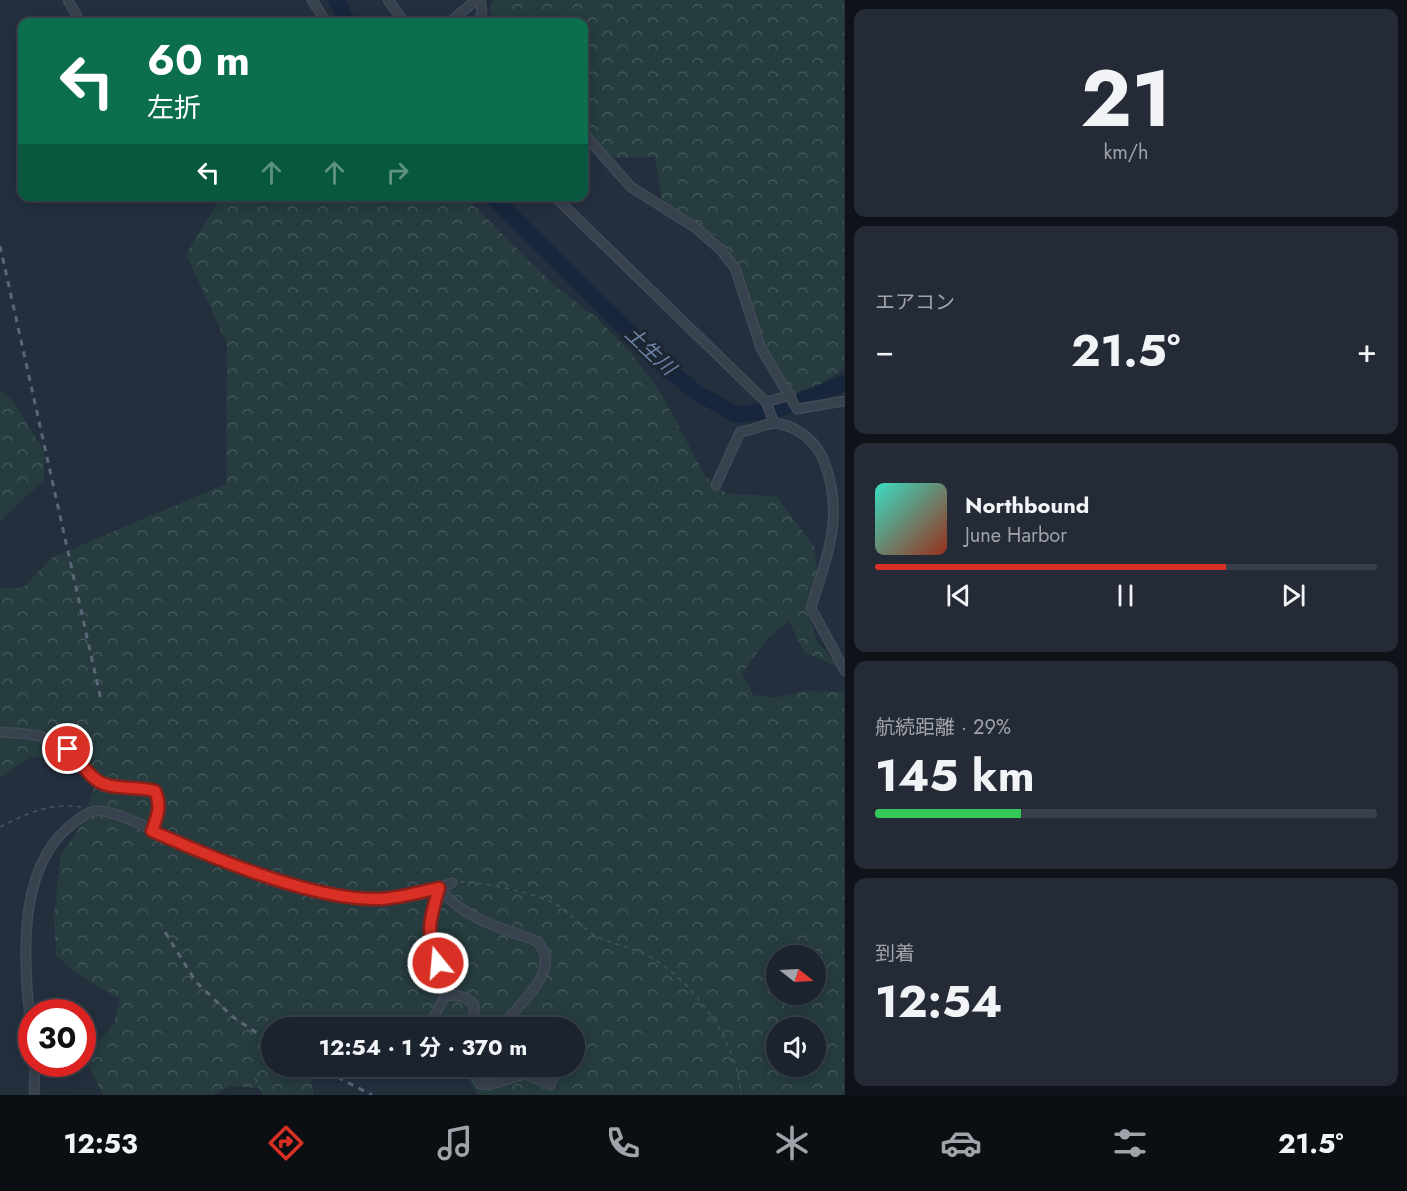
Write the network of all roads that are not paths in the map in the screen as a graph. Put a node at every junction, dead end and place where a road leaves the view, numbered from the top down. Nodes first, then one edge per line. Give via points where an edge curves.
1 (68, 0) edge
2 (312, 0) edge
3 (388, 0) edge
4 (478, 0) edge
5 (78, 18) edge
6 (323, 18) edge
7 (401, 18) edge
8 (455, 18) edge
9 (480, 18) edge
10 (588, 139) edge
11 (559, 201) edge
12 (791, 395) junction
13 (844, 401) edge
14 (767, 404) junction
15 (774, 423) junction
16 (716, 485) dead end
17 (844, 671) edge
18 (0, 732) edge
19 (152, 831) junction
20 (452, 883) road end
21 (439, 888) junction
22 (446, 996) junction
23 (28, 999) edge
24 (434, 1017) edge
25 (474, 1017) edge
26 (510, 1017) edge
27 (35, 1077) edge
28 (476, 1077) edge
29 (515, 1077) edge
30 (532, 1077) edge
31 (553, 1077) edge
32 (34, 1095) edge

1 - 5 street
2 - 6 street
3 - 7 street
4 - 8 street
4 - 9 street
10 - 12 street via 631,187 696,228 730,261 742,285 761,348
11 - 14 street
12 - 13 street via 797,409
12 - 14 street
14 - 15 street
15 - 16 street via 740,432
15 - 17 street via 807,436 820,452 836,494 832,538 811,608
18 - 19 street via 29,733 58,741 94,779 106,785 155,791 159,809
19 - 21 street via 317,891 378,899
19 - 23 street via 99,810 84,815 56,837 42,859 31,896
20 - 21 street
21 - 22 street via 429,924 430,945 446,981
21 - 26 street via 459,910 537,941 545,949 540,980
22 - 24 street
22 - 25 street via 468,998 474,1004
27 - 32 street
28 - 29 street via 480,1084 489,1085
30 - 31 street via 550,1085

